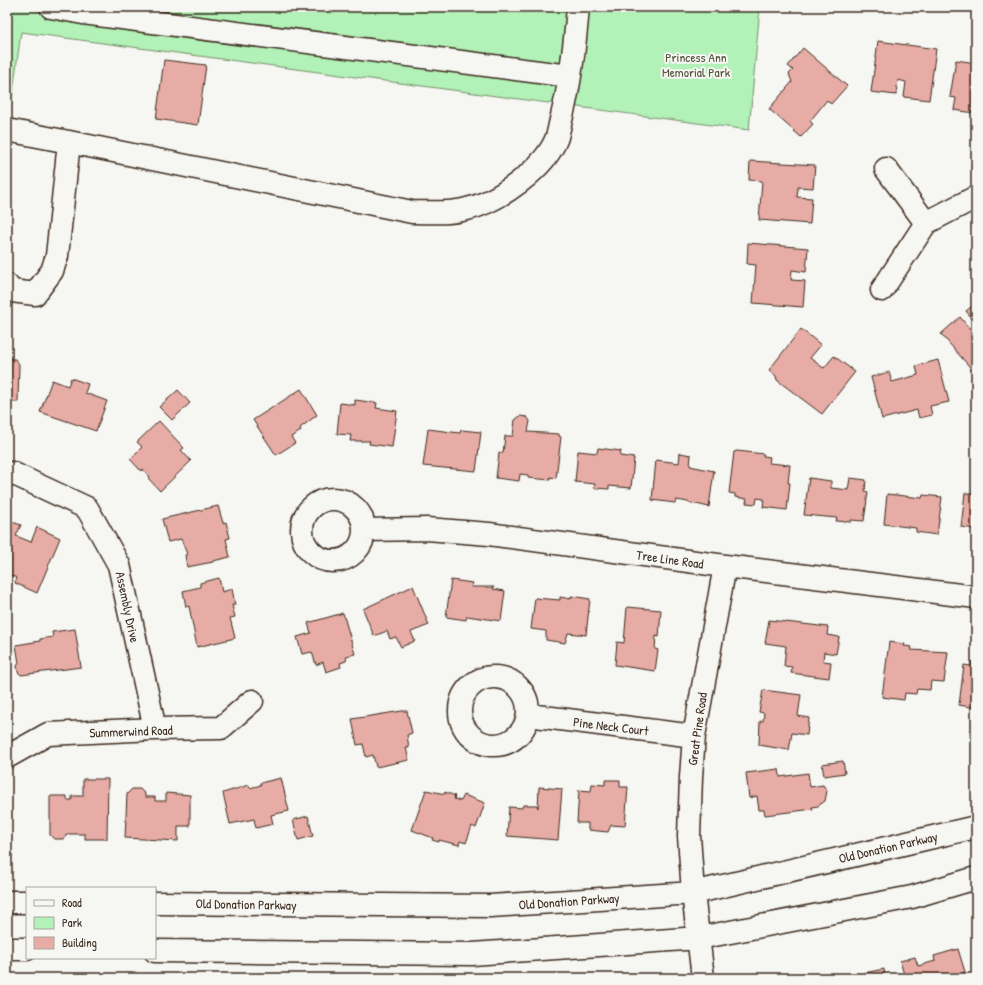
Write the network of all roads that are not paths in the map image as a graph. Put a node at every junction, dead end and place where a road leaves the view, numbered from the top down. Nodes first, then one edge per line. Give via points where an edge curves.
1 (51, 7) edge
2 (578, 7) edge
3 (570, 76) junction
4 (7, 130) edge
5 (69, 142) junction
6 (886, 169) dead end
7 (976, 197) edge
8 (926, 223) junction
9 (7, 285) edge
10 (882, 290) dead end
11 (7, 474) edge
12 (364, 530) dead end
13 (725, 566) junction
14 (976, 598) edge
15 (252, 701) dead end
16 (528, 715) dead end
17 (155, 729) junction
18 (694, 736) junction
19 (7, 757) edge
20 (976, 827) edge
21 (976, 878) edge
22 (693, 893) junction
23 (7, 902) edge
24 (26, 902) edge
25 (156, 903) edge
26 (699, 938) junction
27 (7, 949) edge
28 (26, 949) edge
29 (156, 951) edge
30 (703, 978) edge

1 - 3 street
2 - 3 street
3 - 5 street via 557,138 528,175 497,197 467,209 443,213 412,212
4 - 5 street
5 - 9 street via 57,256 52,271 35,294 12,291
6 - 8 street
7 - 8 street
8 - 10 street
11 - 17 street, Assembly Drive via 12,473 87,508 119,565
12 - 13 street, Tree Line Road via 426,529 489,534
13 - 14 street, Tree Line Road
13 - 18 street, Great Pine Road
15 - 17 street, Summerwind Road via 221,728
16 - 18 street, Pine Neck Court
17 - 19 street, Summerwind Road via 48,734
18 - 22 street, Great Pine Road via 689,836
20 - 22 street, Old Donation Parkway
21 - 26 street via 912,897
22 - 25 street, Old Donation Parkway via 490,906
22 - 26 street, Great Pine Road
23 - 24 street
26 - 29 street via 472,954
26 - 30 street, Great Pine Road
27 - 28 street

